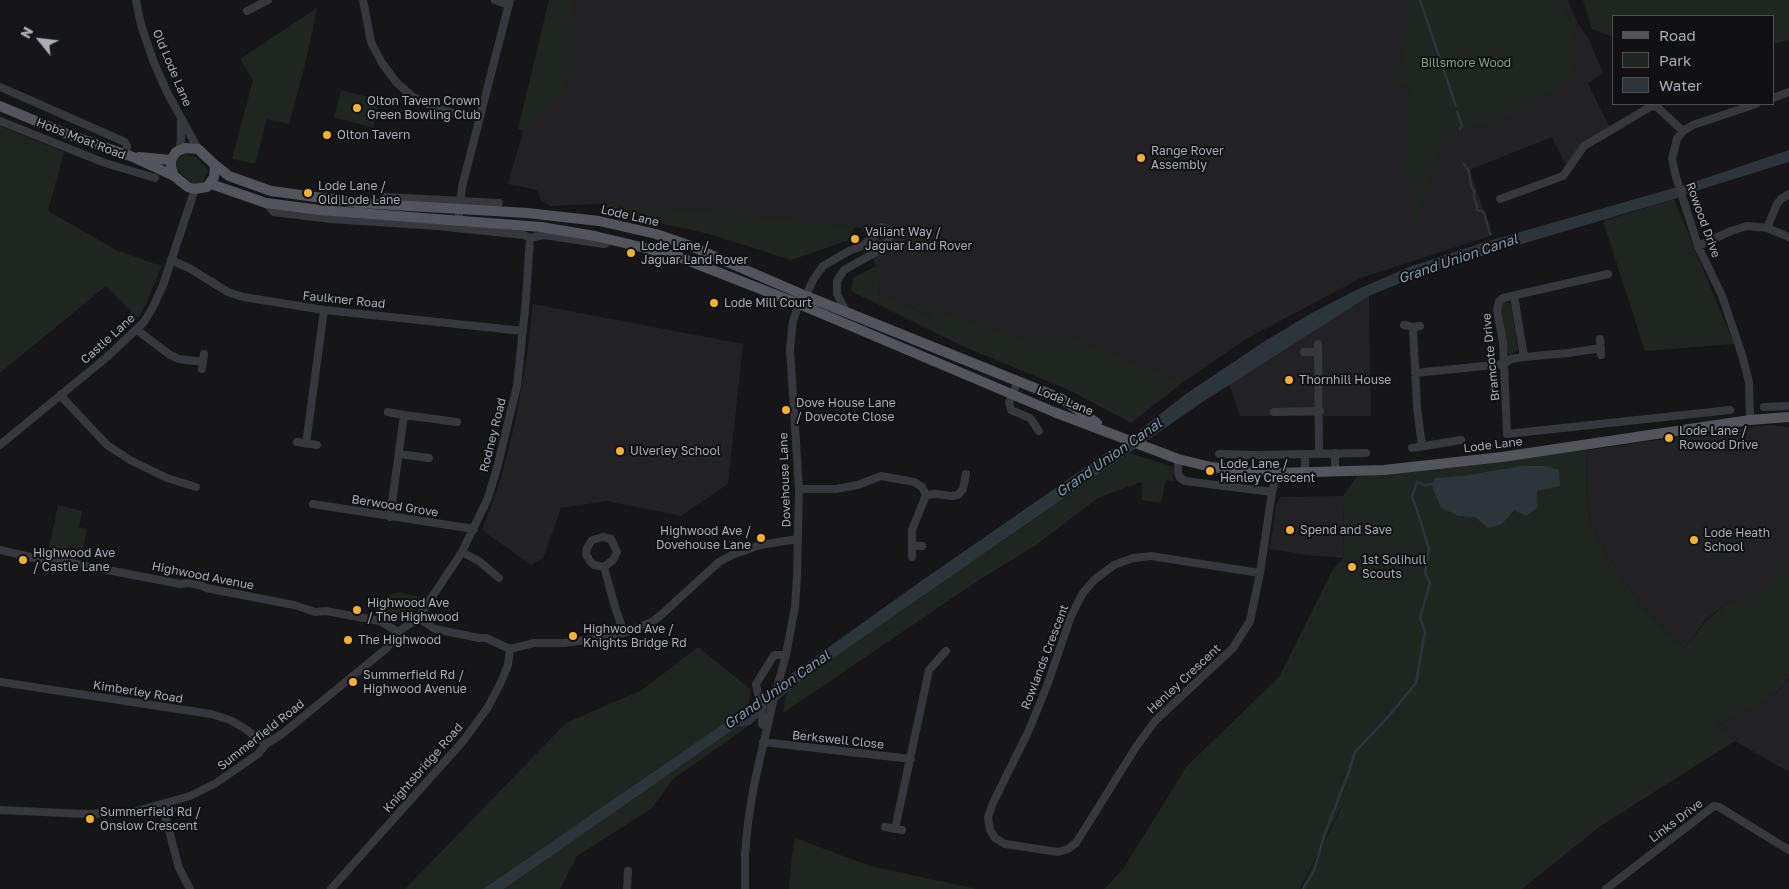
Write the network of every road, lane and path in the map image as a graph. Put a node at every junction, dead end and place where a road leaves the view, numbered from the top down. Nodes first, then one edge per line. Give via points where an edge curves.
1 (136, 0) edge
2 (268, 0) edge
3 (363, 0) edge
4 (495, 0) edge
5 (509, 2) edge
6 (257, 3) edge
7 (247, 11) dead end
8 (0, 87) edge
9 (1789, 92) edge
10 (1774, 98) edge
11 (1753, 105) edge
12 (0, 106) edge
13 (180, 116) junction
14 (479, 118) junction
15 (0, 121) edge
16 (1683, 131) junction
17 (198, 149) junction
18 (179, 150) junction
19 (130, 156) junction
20 (172, 160) junction
21 (215, 165) junction
22 (174, 176) junction
23 (155, 178) dead end
24 (211, 184) junction
25 (195, 189) junction
26 (1789, 194) edge
27 (1500, 199) dead end
28 (266, 204) junction
29 (460, 204) junction
30 (499, 204) dead end
31 (458, 220) junction
32 (1767, 228) junction
33 (530, 238) junction
34 (1789, 238) edge
35 (611, 240) junction
36 (1698, 246) junction
37 (171, 260) junction
38 (1608, 274) dead end
39 (1514, 296) junction
40 (802, 300) junction
41 (324, 310) junction
42 (846, 311) junction
43 (1404, 325) dead end
44 (137, 330) junction
45 (523, 331) junction
46 (1600, 339) dead end
47 (1304, 352) dead end
48 (1524, 357) junction
49 (203, 362) dead end
50 (1504, 364) junction
51 (1416, 373) junction
52 (1018, 381) junction
53 (1013, 393) junction
54 (60, 395) junction
55 (1789, 406) edge
56 (1764, 407) dead end
57 (1730, 410) dead end
58 (1320, 411) junction
59 (388, 412) dead end
60 (1274, 412) dead end
61 (404, 415) junction
62 (1789, 417) edge
63 (1647, 419) junction
64 (1750, 420) junction
65 (457, 422) dead end
66 (1039, 431) dead end
67 (1108, 431) junction
68 (1507, 434) joint
69 (1654, 434) junction
70 (1461, 440) dead end
71 (297, 442) dead end
72 (306, 444) junction
73 (0, 445) edge
74 (317, 445) dead end
75 (1422, 446) junction
76 (1412, 448) dead end
77 (1366, 453) dead end
78 (399, 454) junction
79 (1218, 454) dead end
80 (1304, 454) junction
81 (1319, 454) junction
82 (1335, 454) junction
83 (429, 458) dead end
84 (1178, 459) junction
85 (1335, 471) junction
86 (1305, 472) junction
87 (1277, 473) junction
88 (974, 483) dead end
89 (196, 487) dead end
90 (799, 489) junction
91 (1272, 492) junction
92 (926, 495) junction
93 (312, 504) dead end
94 (390, 517) junction
95 (474, 529) junction
96 (798, 539) junction
97 (912, 545) junction
98 (922, 546) dead end
99 (0, 550) edge
100 (462, 552) junction
101 (912, 557) dead end
102 (604, 567) dead end
103 (1260, 572) junction
104 (499, 578) dead end
105 (418, 618) junction
106 (398, 632) junction
107 (624, 632) junction
108 (510, 649) junction
109 (946, 651) dead end
110 (786, 655) junction
111 (0, 682) edge
112 (767, 727) junction
113 (763, 742) junction
114 (266, 744) junction
115 (911, 759) junction
116 (0, 810) edge
117 (164, 812) dead end
118 (885, 827) dead end
119 (1005, 844) joint
120 (1789, 850) edge
121 (628, 871) dead end
122 (190, 889) edge
123 (331, 889) edge
124 (627, 889) edge
125 (746, 889) edge
126 (1606, 889) edge

1 - 13 street, Old Lode Lane via 151,54
2 - 6 street
3 - 14 street via 371,42 397,83 412,96 434,106
4 - 5 street
5 - 14 street
6 - 7 street
8 - 19 street via 125,142
9 - 10 street
11 - 16 street
12 - 19 main road, Hobs Moat Road
13 - 17 street, Old Lode Lane
13 - 18 street, Old Lode Lane
14 - 29 street
15 - 23 street, Hobs Moat Road via 105,163
16 - 27 street via 1656,106 1650,107 1584,146 1563,176
16 - 36 street, Rowood Drive via 1672,159
17 - 18 main road
17 - 21 main road
18 - 20 main road
19 - 20 main road, Hobs Moat Road
19 - 22 main road, Hobs Moat Road
20 - 22 main road
21 - 24 main road
21 - 29 main road, Lode Lane via 229,176 271,191 382,204
22 - 25 main road
24 - 25 main road
24 - 28 main road, Lode Lane
25 - 37 street, Castle Lane
26 - 32 street via 1777,204
28 - 31 main road, Lode Lane
28 - 33 street, Lode Lane via 274,212 320,218 438,226
29 - 30 street
29 - 31 street
29 - 40 main road, Lode Lane via 599,221 656,234 688,245
31 - 35 main road, Lode Lane via 536,226
32 - 34 street
32 - 36 street via 1747,226
33 - 35 street, Lode Lane via 544,235 604,244
33 - 45 street, Rodney Road
35 - 40 main road, Lode Lane via 679,257
36 - 64 street, Rowood Drive via 1722,296 1742,355 1749,382
37 - 41 street, Faulkner Road via 243,297
37 - 44 street, Castle Lane via 153,307
38 - 39 street, Bramcote Drive
39 - 48 street
39 - 50 street, Bramcote Drive via 1503,298 1497,305
40 - 42 main road, Lode Lane
40 - 42 street, Dovehouse Lane via 823,266 862,246 882,227 894,232 878,251 844,270 837,281 837,294
40 - 53 main road, Lode Lane
40 - 90 street, Dovehouse Lane via 793,321 790,349
41 - 45 street, Faulkner Road
41 - 72 street
42 - 52 main road, Lode Lane
43 - 51 street via 1416,326
44 - 49 street via 170,355
44 - 54 street, Castle Lane
45 - 95 street, Rodney Road via 517,386 506,434 488,498
46 - 48 street via 1601,352
47 - 58 street via 1318,348
48 - 50 street
50 - 51 street
50 - 68 street, Bramcote Drive
51 - 75 street
52 - 53 street
52 - 67 main road, Lode Lane via 1062,399
53 - 66 street via 1009,402 1011,410 1030,418
53 - 67 main road, Lode Lane
54 - 73 street, Castle Lane
54 - 89 street via 108,445 130,460 167,478
55 - 56 street
57 - 63 street, Lode Lane
58 - 60 street
58 - 81 street
59 - 61 street
61 - 65 street
61 - 78 street
62 - 64 main road, Lode Lane
63 - 68 street, Lode Lane
63 - 69 street
64 - 69 main road, Lode Lane
67 - 84 main road, Lode Lane
69 - 85 main road, Lode Lane via 1431,465
70 - 75 street, Lode Lane
71 - 72 street
72 - 74 street
75 - 76 street, Lode Lane
77 - 82 street
78 - 83 street
78 - 94 street
79 - 80 street
80 - 81 street
80 - 86 street
81 - 82 street
82 - 85 street
84 - 87 main road, Lode Lane via 1211,467
84 - 91 street via 1178,473 1185,480
85 - 86 main road, Lode Lane
86 - 87 main road, Lode Lane
87 - 91 street, Henley Crescent
88 - 92 street via 965,478 958,495
90 - 92 street via 836,489 881,476 914,482
90 - 96 street, Dovehouse Lane
91 - 103 street, Henley Crescent
92 - 97 street via 912,530
93 - 94 street, Berwood Grove
94 - 95 street, Berwood Grove
95 - 100 street, Rodney Road
96 - 107 street via 760,545 719,562 652,622
96 - 110 street, Dovehouse Lane via 795,607
97 - 98 street
97 - 101 street
99 - 106 street, Highwood Avenue via 180,584 189,583 315,612 380,621
100 - 104 street
100 - 105 street, Rodney Road
102 - 107 street
103 - 119 street, Henley Crescent via 1250,621 1243,634 1233,648 1155,721 1076,843 1058,852
103 - 119 street, Rowlands Crescent via 1151,556 1114,564 1094,580 1071,616 1029,730 988,817 995,838
105 - 106 street, Summerfield Road
105 - 108 street via 435,629 486,638
106 - 114 street, Summerfield Road via 387,648
107 - 108 street
108 - 123 street, Knightsbridge Road via 501,682 464,740
109 - 115 street via 929,670
110 - 112 street, Dovehouse Lane
110 - 112 street via 774,654 756,687 762,724
111 - 114 street, Kimberley Road via 211,714 230,720
112 - 113 street, Dovehouse Lane
113 - 115 street, Berkswell Close
113 - 125 street, Dovehouse Lane via 748,822
114 - 116 street, Summerfield Road via 258,754 216,783 164,805 133,812 85,814
115 - 118 street via 899,829
117 - 122 street via 179,868
120 - 126 street, Links Drive via 1714,806
121 - 124 street

